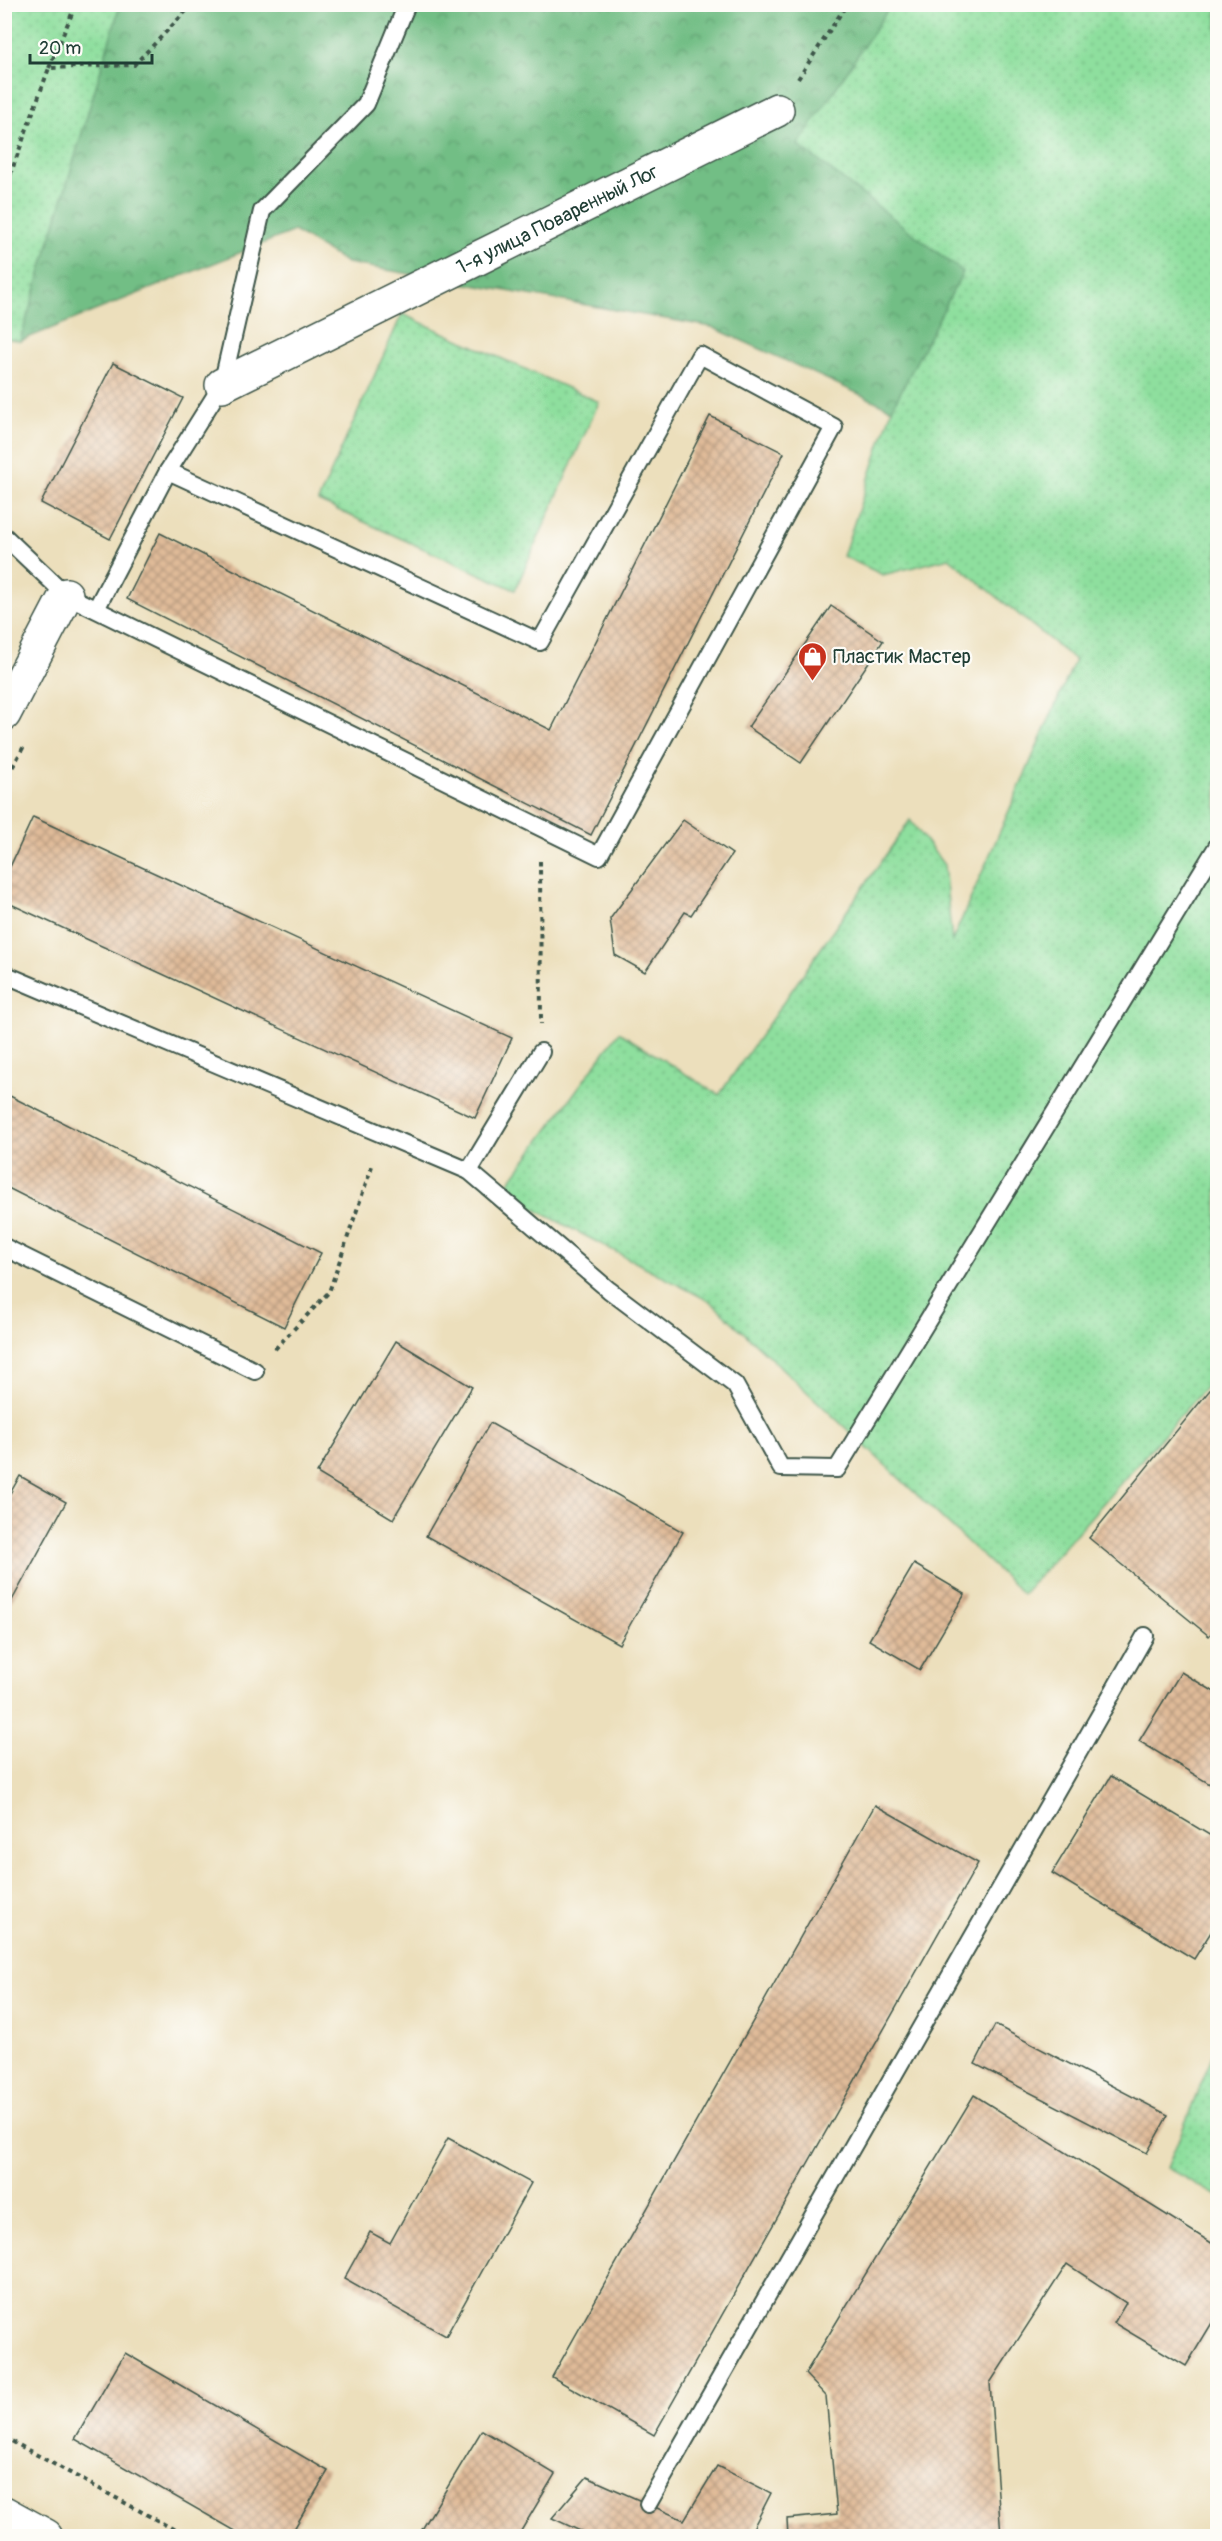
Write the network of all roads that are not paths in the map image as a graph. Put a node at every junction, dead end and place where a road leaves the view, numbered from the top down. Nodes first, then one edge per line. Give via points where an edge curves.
1 (407, 4) edge
2 (777, 110) road end
3 (222, 385) junction
4 (168, 471) junction
5 (4, 536) edge
6 (66, 596) junction
7 (96, 609) junction
8 (9, 696) edge
9 (1218, 845) edge
10 (4, 974) edge
11 (542, 1052) road end
12 (470, 1171) junction
13 (4, 1247) edge
14 (255, 1371) road end
15 (1145, 1636) dead end
16 (648, 2504) dead end
17 (4, 2513) edge
18 (46, 2536) edge

1 - 3 lane via 366,104 262,211
2 - 3 street, 1-я улица Поваренный Лог
3 - 4 lane
4 - 7 lane
4 - 7 lane via 540,642 700,355 834,427 599,856
5 - 6 lane
6 - 7 lane
6 - 8 street
9 - 12 lane via 837,1469 781,1468 735,1385 609,1290
10 - 12 lane
11 - 12 lane
13 - 14 lane
15 - 16 lane
17 - 18 street

